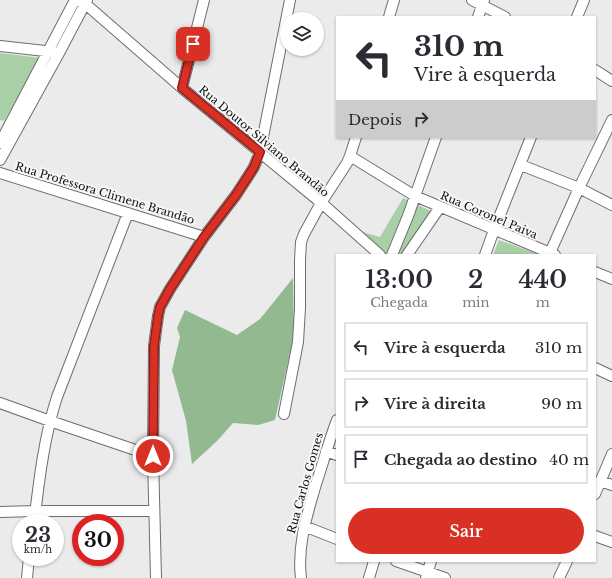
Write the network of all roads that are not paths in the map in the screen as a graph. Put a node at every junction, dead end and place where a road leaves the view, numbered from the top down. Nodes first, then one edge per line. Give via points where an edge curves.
1 (204, 0) edge
2 (290, 0) edge
3 (394, 0) edge
4 (472, 0) edge
5 (584, 0) edge
6 (81, 1) edge
7 (483, 2) edge
8 (389, 16) edge
9 (478, 16) edge
10 (504, 16) edge
11 (577, 16) edge
12 (0, 46) edge
13 (54, 52) junction
14 (596, 71) edge
15 (612, 81) edge
16 (182, 88) junction
17 (612, 120) edge
18 (356, 138) edge
19 (436, 138) edge
20 (532, 138) edge
21 (0, 143) edge
22 (260, 152) junction
23 (350, 156) junction
24 (0, 160) edge
25 (521, 165) junction
26 (0, 173) edge
27 (579, 188) junction
28 (415, 196) junction
29 (321, 203) junction
30 (612, 206) edge
31 (440, 207) junction
32 (128, 213) junction
33 (494, 230) junction
34 (204, 237) junction
35 (379, 254) edge
36 (392, 254) edge
37 (408, 254) edge
38 (485, 254) edge
39 (551, 254) edge
40 (596, 272) edge
41 (612, 279) edge
42 (596, 368) edge
43 (612, 376) edge
44 (0, 403) edge
45 (284, 414) dead end
46 (50, 421) junction
47 (336, 423) edge
48 (326, 451) junction
49 (612, 454) edge
50 (336, 455) edge
51 (153, 456) junction
52 (600, 481) junction
53 (612, 485) edge
54 (596, 490) edge
55 (35, 511) junction
56 (154, 511) junction
57 (0, 512) edge
58 (35, 514) edge
59 (304, 526) junction
60 (596, 536) edge
61 (336, 539) edge
62 (612, 542) edge
63 (374, 562) edge
64 (398, 562) edge
65 (431, 562) edge
66 (567, 562) edge
67 (28, 566) edge
68 (427, 575) edge
69 (27, 578) edge
70 (156, 578) edge
71 (301, 578) edge
72 (369, 578) edge
73 (445, 578) edge
74 (559, 578) edge

1 - 16 street
2 - 22 street
3 - 8 street
4 - 7 street
5 - 11 street
6 - 13 street
6 - 16 street, Rua Doutor Silviano Brandão
7 - 9 street
7 - 10 street
12 - 13 street
13 - 21 street
13 - 24 street
14 - 15 street
16 - 22 street, Rua Doutor Silviano Brandão
17 - 27 street
18 - 23 street
19 - 28 street
20 - 25 street
22 - 29 street, Rua Doutor Silviano Brandão
22 - 34 street via 254,167 236,195
23 - 28 street, Rua Coronel Paiva
23 - 29 street
25 - 27 street
25 - 33 street
26 - 32 street, Rua Professora Climene Brandão
27 - 30 street
27 - 39 street
28 - 31 street, Rua Coronel Paiva
28 - 36 street
29 - 35 street, Rua Doutor Silviano Brandão
29 - 45 street via 301,242 298,342
31 - 33 street, Rua Coronel Paiva
31 - 37 street
32 - 34 street, Rua Professora Climene Brandão
32 - 46 street via 57,396
33 - 38 street
33 - 39 street, Rua Coronel Paiva
34 - 51 street via 160,307 154,346
40 - 41 street
42 - 43 street
44 - 46 street
46 - 51 street
46 - 55 street
47 - 48 street, Rua Carlos Gomes
48 - 50 street
48 - 59 street, Rua Carlos Gomes
49 - 52 street
51 - 56 street
52 - 53 street
52 - 54 street
55 - 56 street
55 - 57 street
55 - 58 street
56 - 70 street
59 - 61 street
59 - 71 street, Rua Carlos Gomes via 300,549
60 - 62 street
63 - 72 street
64 - 68 street
65 - 68 street
66 - 74 street
67 - 69 street
68 - 73 street

